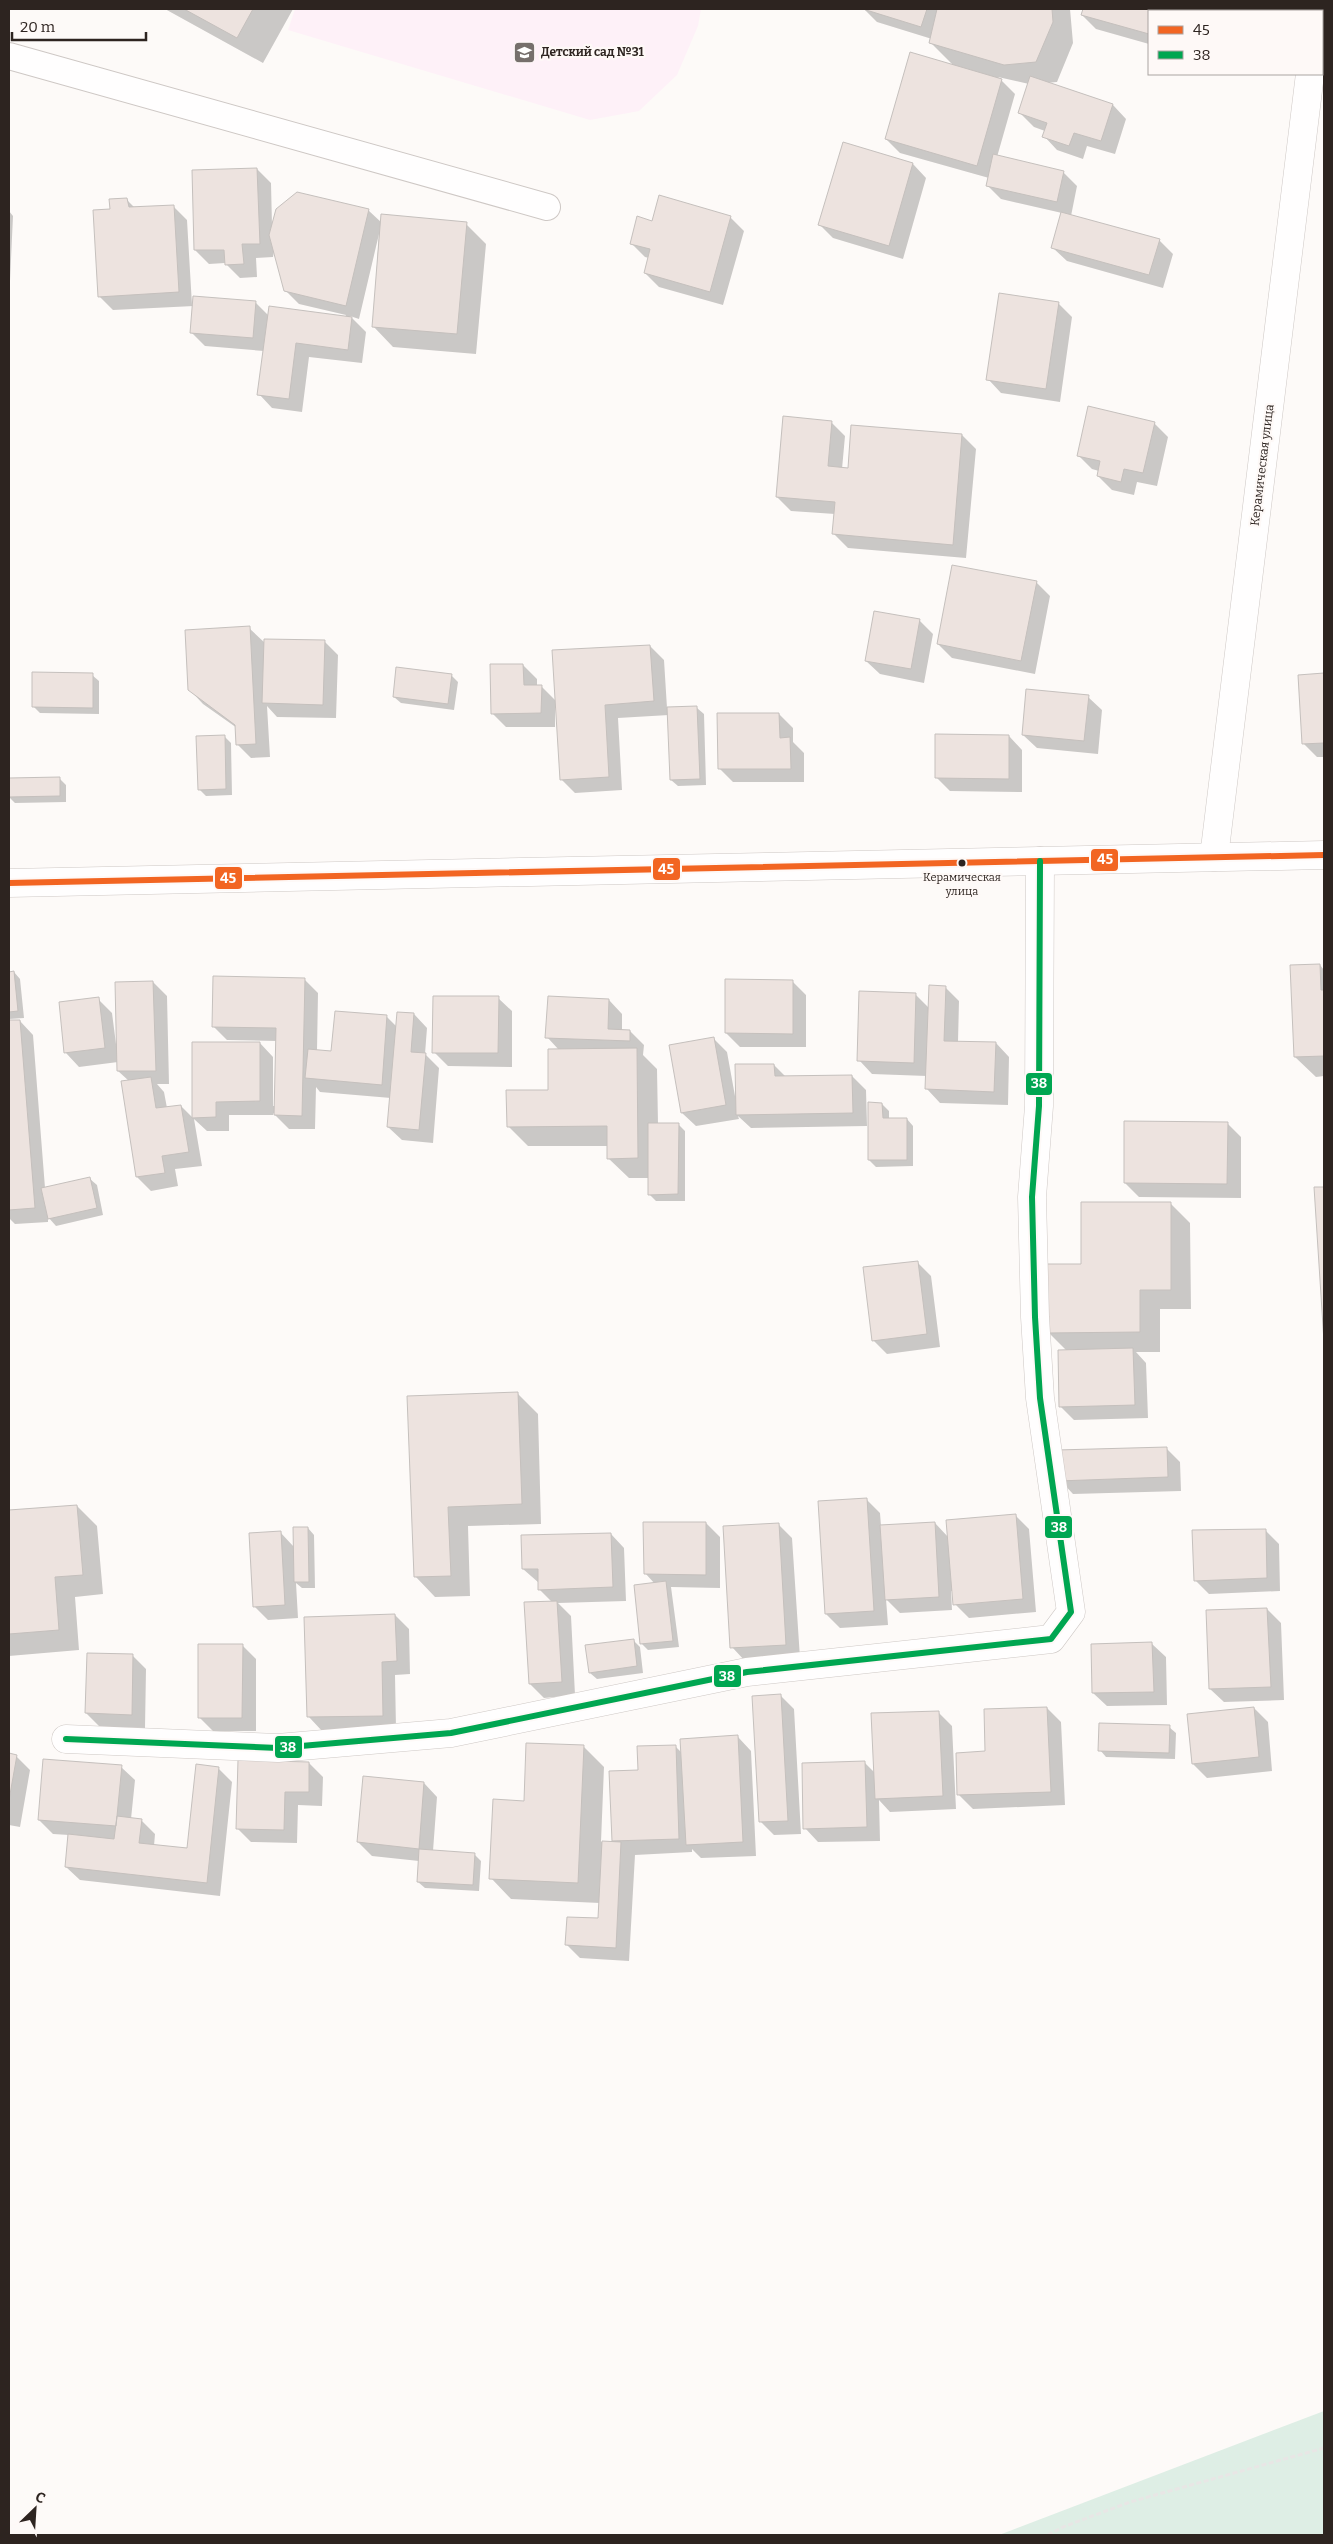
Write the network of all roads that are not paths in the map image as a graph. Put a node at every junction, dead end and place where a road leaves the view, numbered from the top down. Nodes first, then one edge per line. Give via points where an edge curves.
1 (9, 56) edge
2 (1310, 75) edge
3 (547, 207) dead end
4 (1324, 855) edge
5 (1214, 857) junction
6 (1040, 861) junction
7 (9, 883) edge
8 (66, 1740) dead end

1 - 3 lane
2 - 5 street, Керамическая улица
4 - 5 street
5 - 6 street
6 - 7 street
6 - 8 street via 1039,1106 1032,1197 1035,1317 1040,1398 1071,1612 1051,1639 748,1672 450,1733 278,1748

